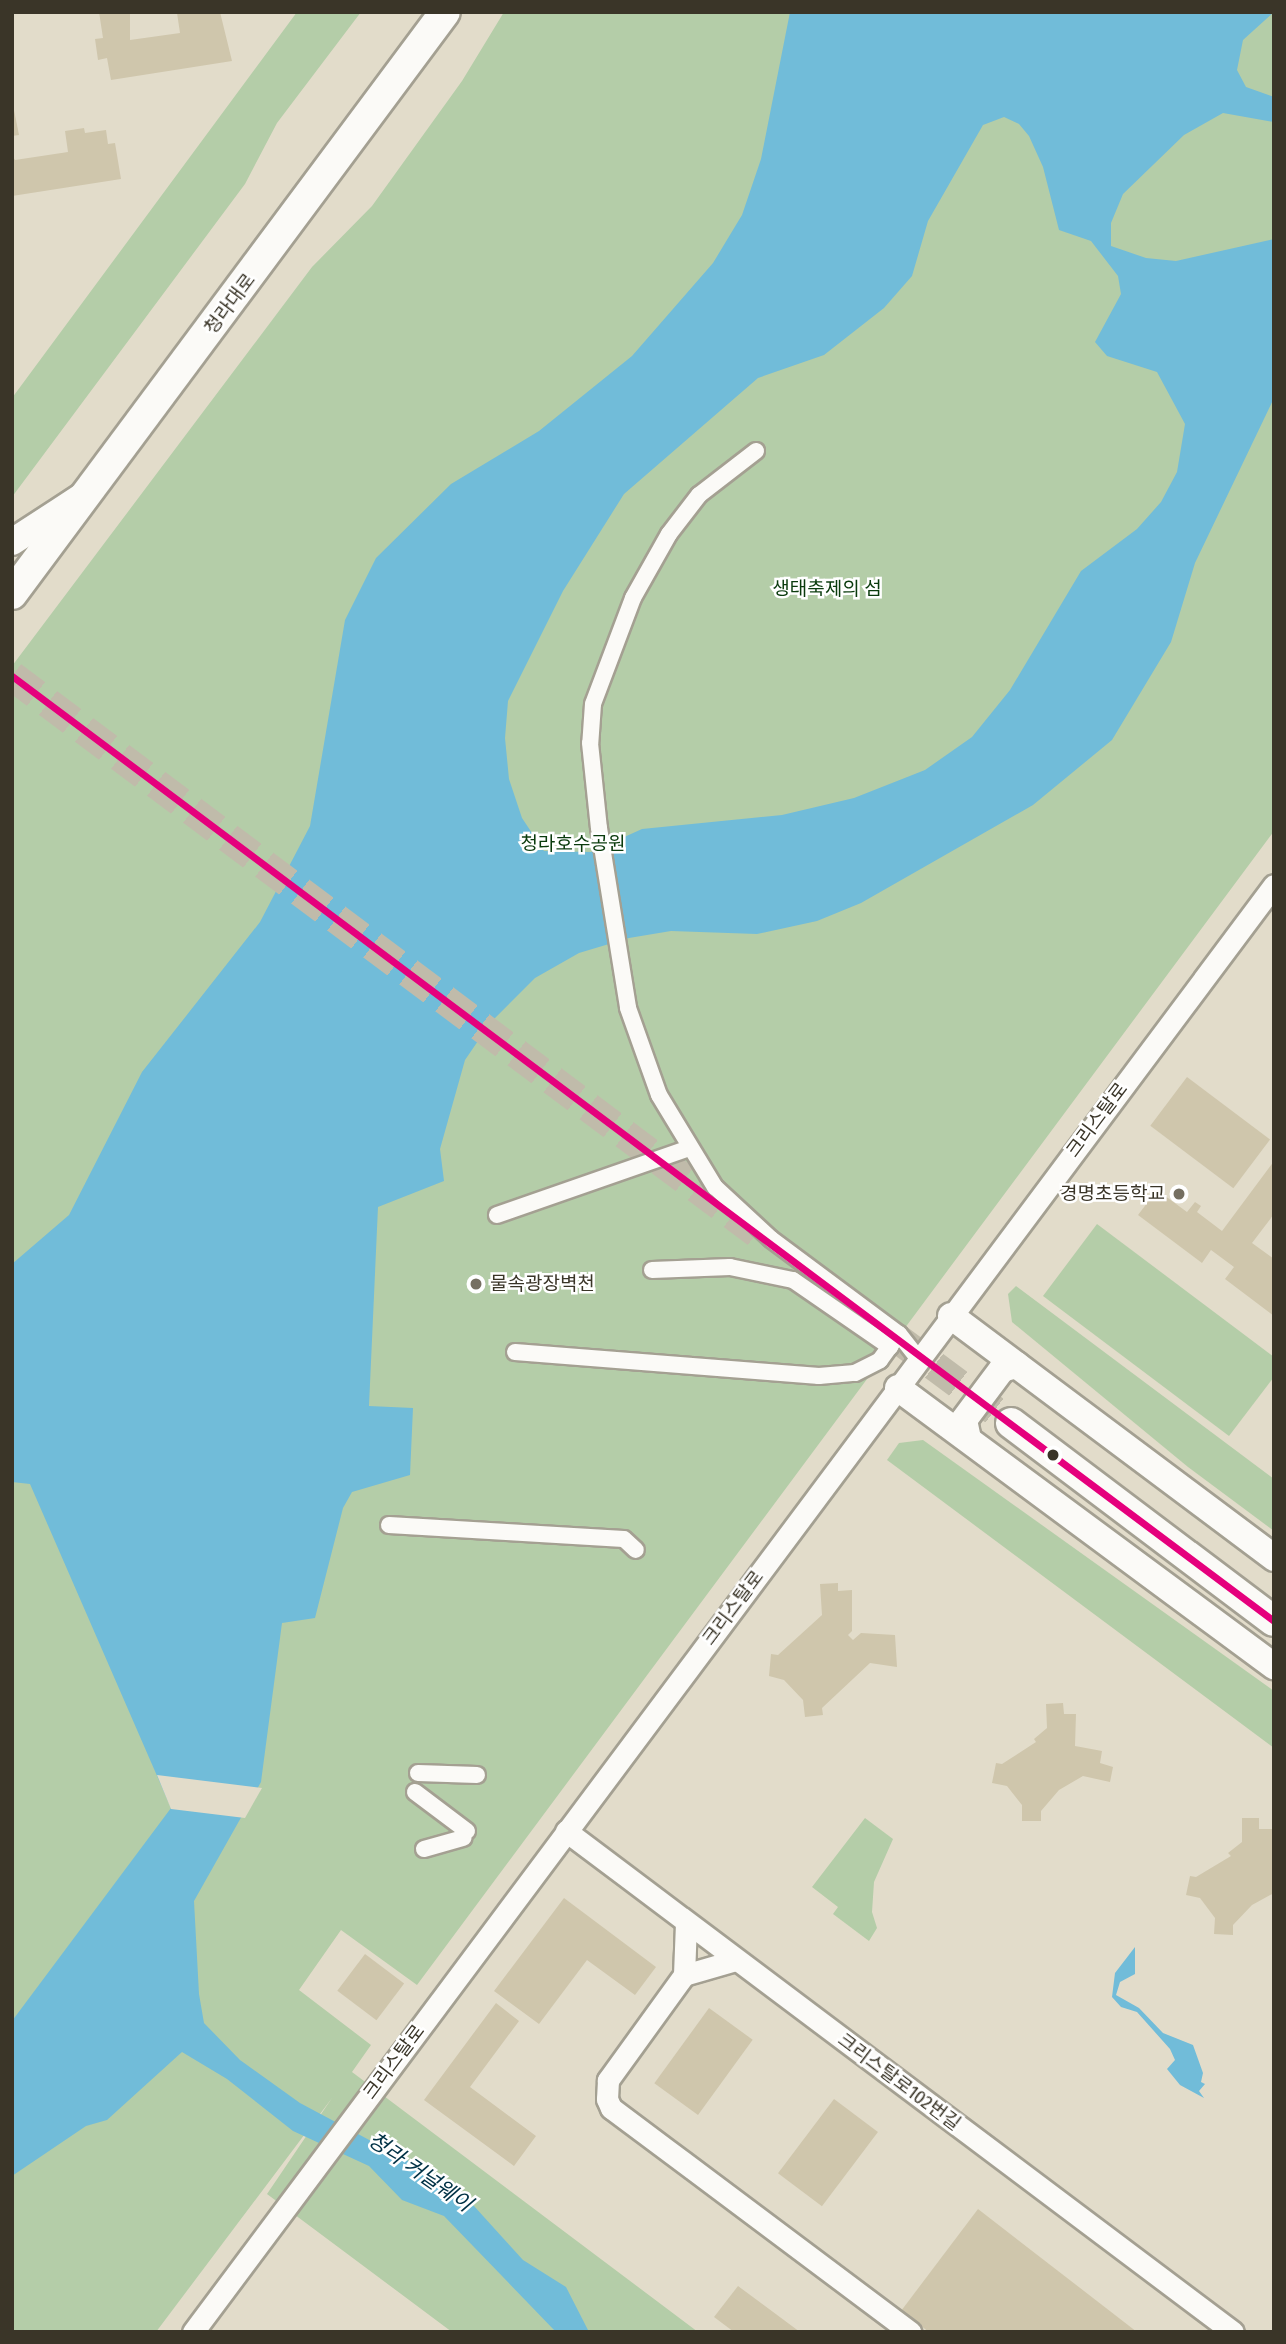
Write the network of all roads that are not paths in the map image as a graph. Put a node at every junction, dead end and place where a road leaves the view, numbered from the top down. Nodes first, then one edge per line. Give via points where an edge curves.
1 (445, 12) edge
2 (756, 451) dead end
3 (89, 492) junction
4 (12, 542) edge
5 (12, 594) edge
6 (1274, 885) edge
7 (688, 1148) junction
8 (497, 1215) dead end
9 (652, 1270) dead end
10 (951, 1316) junction
11 (895, 1340) junction
12 (515, 1352) dead end
13 (919, 1360) junction
14 (1016, 1365) junction
15 (898, 1388) junction
16 (1011, 1423) tunnel mouth
17 (968, 1440) junction
18 (389, 1525) dead end
19 (636, 1550) dead end
20 (1274, 1558) edge
21 (1267, 1612) edge
22 (1274, 1666) edge
23 (418, 1773) dead end
24 (477, 1774) dead end
25 (415, 1792) dead end
26 (566, 1831) junction
27 (424, 1849) dead end
28 (687, 1923) junction
29 (736, 1960) junction
30 (684, 1975) junction
31 (1206, 2322) edge
32 (194, 2332) edge
33 (910, 2332) edge
34 (1233, 2332) edge

1 - 3 main road, 청라대로
2 - 7 street via 699,495 670,534 633,598 593,704 590,743 599,828 628,1008 659,1094
3 - 4 street
3 - 5 main road, 청라대로
6 - 10 street, 크리스탈로
7 - 8 street
7 - 11 street via 715,1187 771,1239
9 - 11 street via 730,1267 793,1280
10 - 13 street, 크리스탈로
10 - 14 street
11 - 12 street via 880,1360 855,1373 819,1376
11 - 13 street
13 - 15 street, 크리스탈로
14 - 17 street via 1002,1369 964,1420
14 - 20 street
15 - 17 street
15 - 26 street, 크리스탈로
16 - 21 main road
17 - 22 street
18 - 19 street via 624,1539
23 - 24 street
25 - 27 street via 465,1834
26 - 28 street, 크리스탈로102번길
26 - 32 street, 크리스탈로
28 - 29 street, 크리스탈로102번길
28 - 30 street
29 - 30 street
29 - 31 street, 크리스탈로102번길
30 - 33 street via 608,2080 611,2109
31 - 34 street, 크리스탈로102번길

